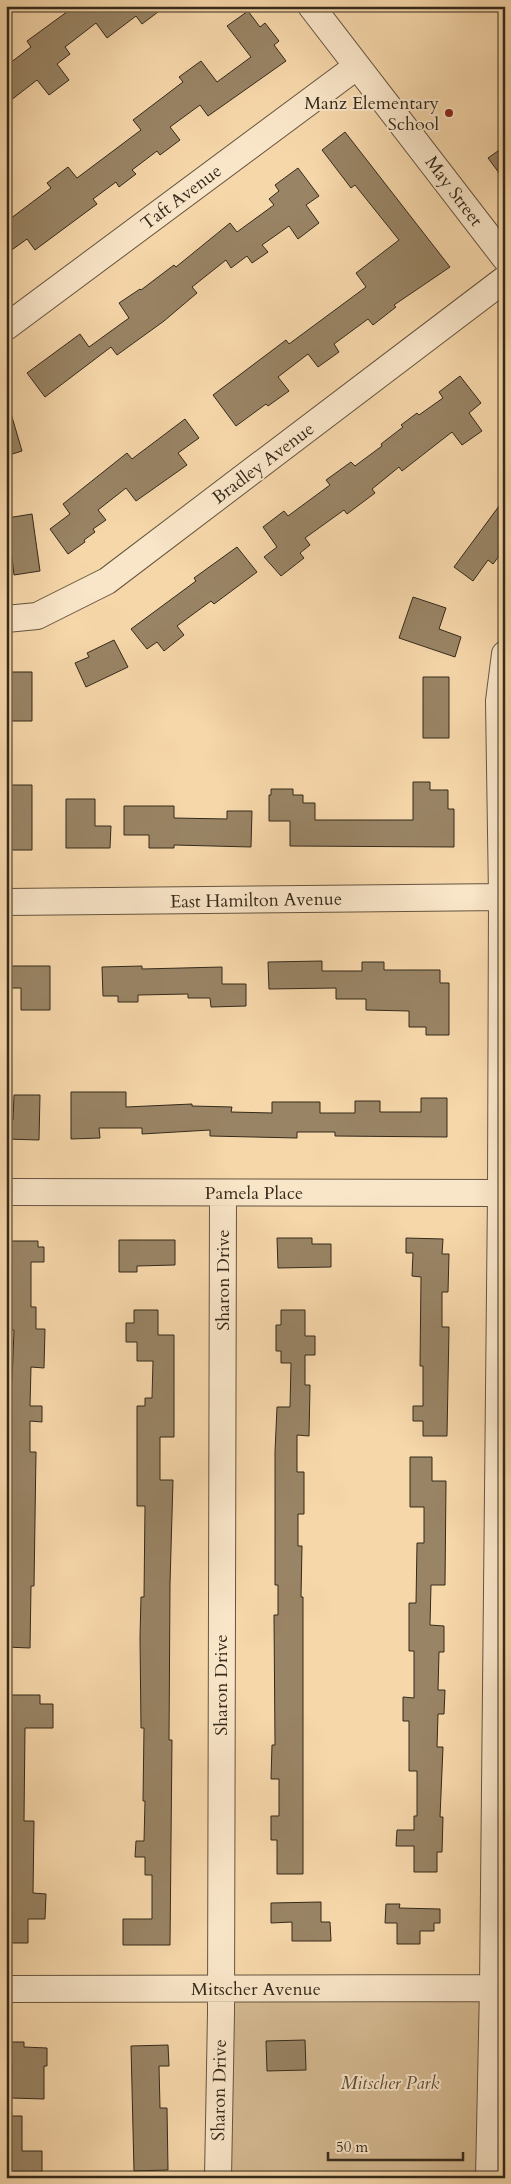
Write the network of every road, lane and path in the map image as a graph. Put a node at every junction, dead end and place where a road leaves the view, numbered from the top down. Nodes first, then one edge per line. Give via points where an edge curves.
1 (312, 6) edge
2 (356, 66) junction
3 (505, 258) edge
4 (505, 279) edge
5 (6, 327) edge
6 (6, 619) edge
7 (505, 654) edge
8 (503, 897) edge
9 (6, 902) edge
10 (6, 1192) edge
11 (223, 1193) junction
12 (501, 1193) junction
13 (499, 1988) edge
14 (6, 1989) edge
15 (221, 1990) junction
16 (218, 2178) edge
17 (489, 2178) edge

1 - 2 street, May Street
2 - 3 street, May Street
2 - 5 street, Taft Avenue
4 - 6 street, Bradley Avenue via 107,582 37,616
7 - 8 street via 499,701
8 - 9 street, East Hamilton Avenue
8 - 12 street
10 - 11 street, Pamela Place
11 - 12 street, Pamela Place
11 - 15 street, Sharon Drive
12 - 13 street
13 - 15 street, Mitscher Avenue
13 - 17 street
14 - 15 street, Mitscher Avenue
15 - 16 street, Sharon Drive

